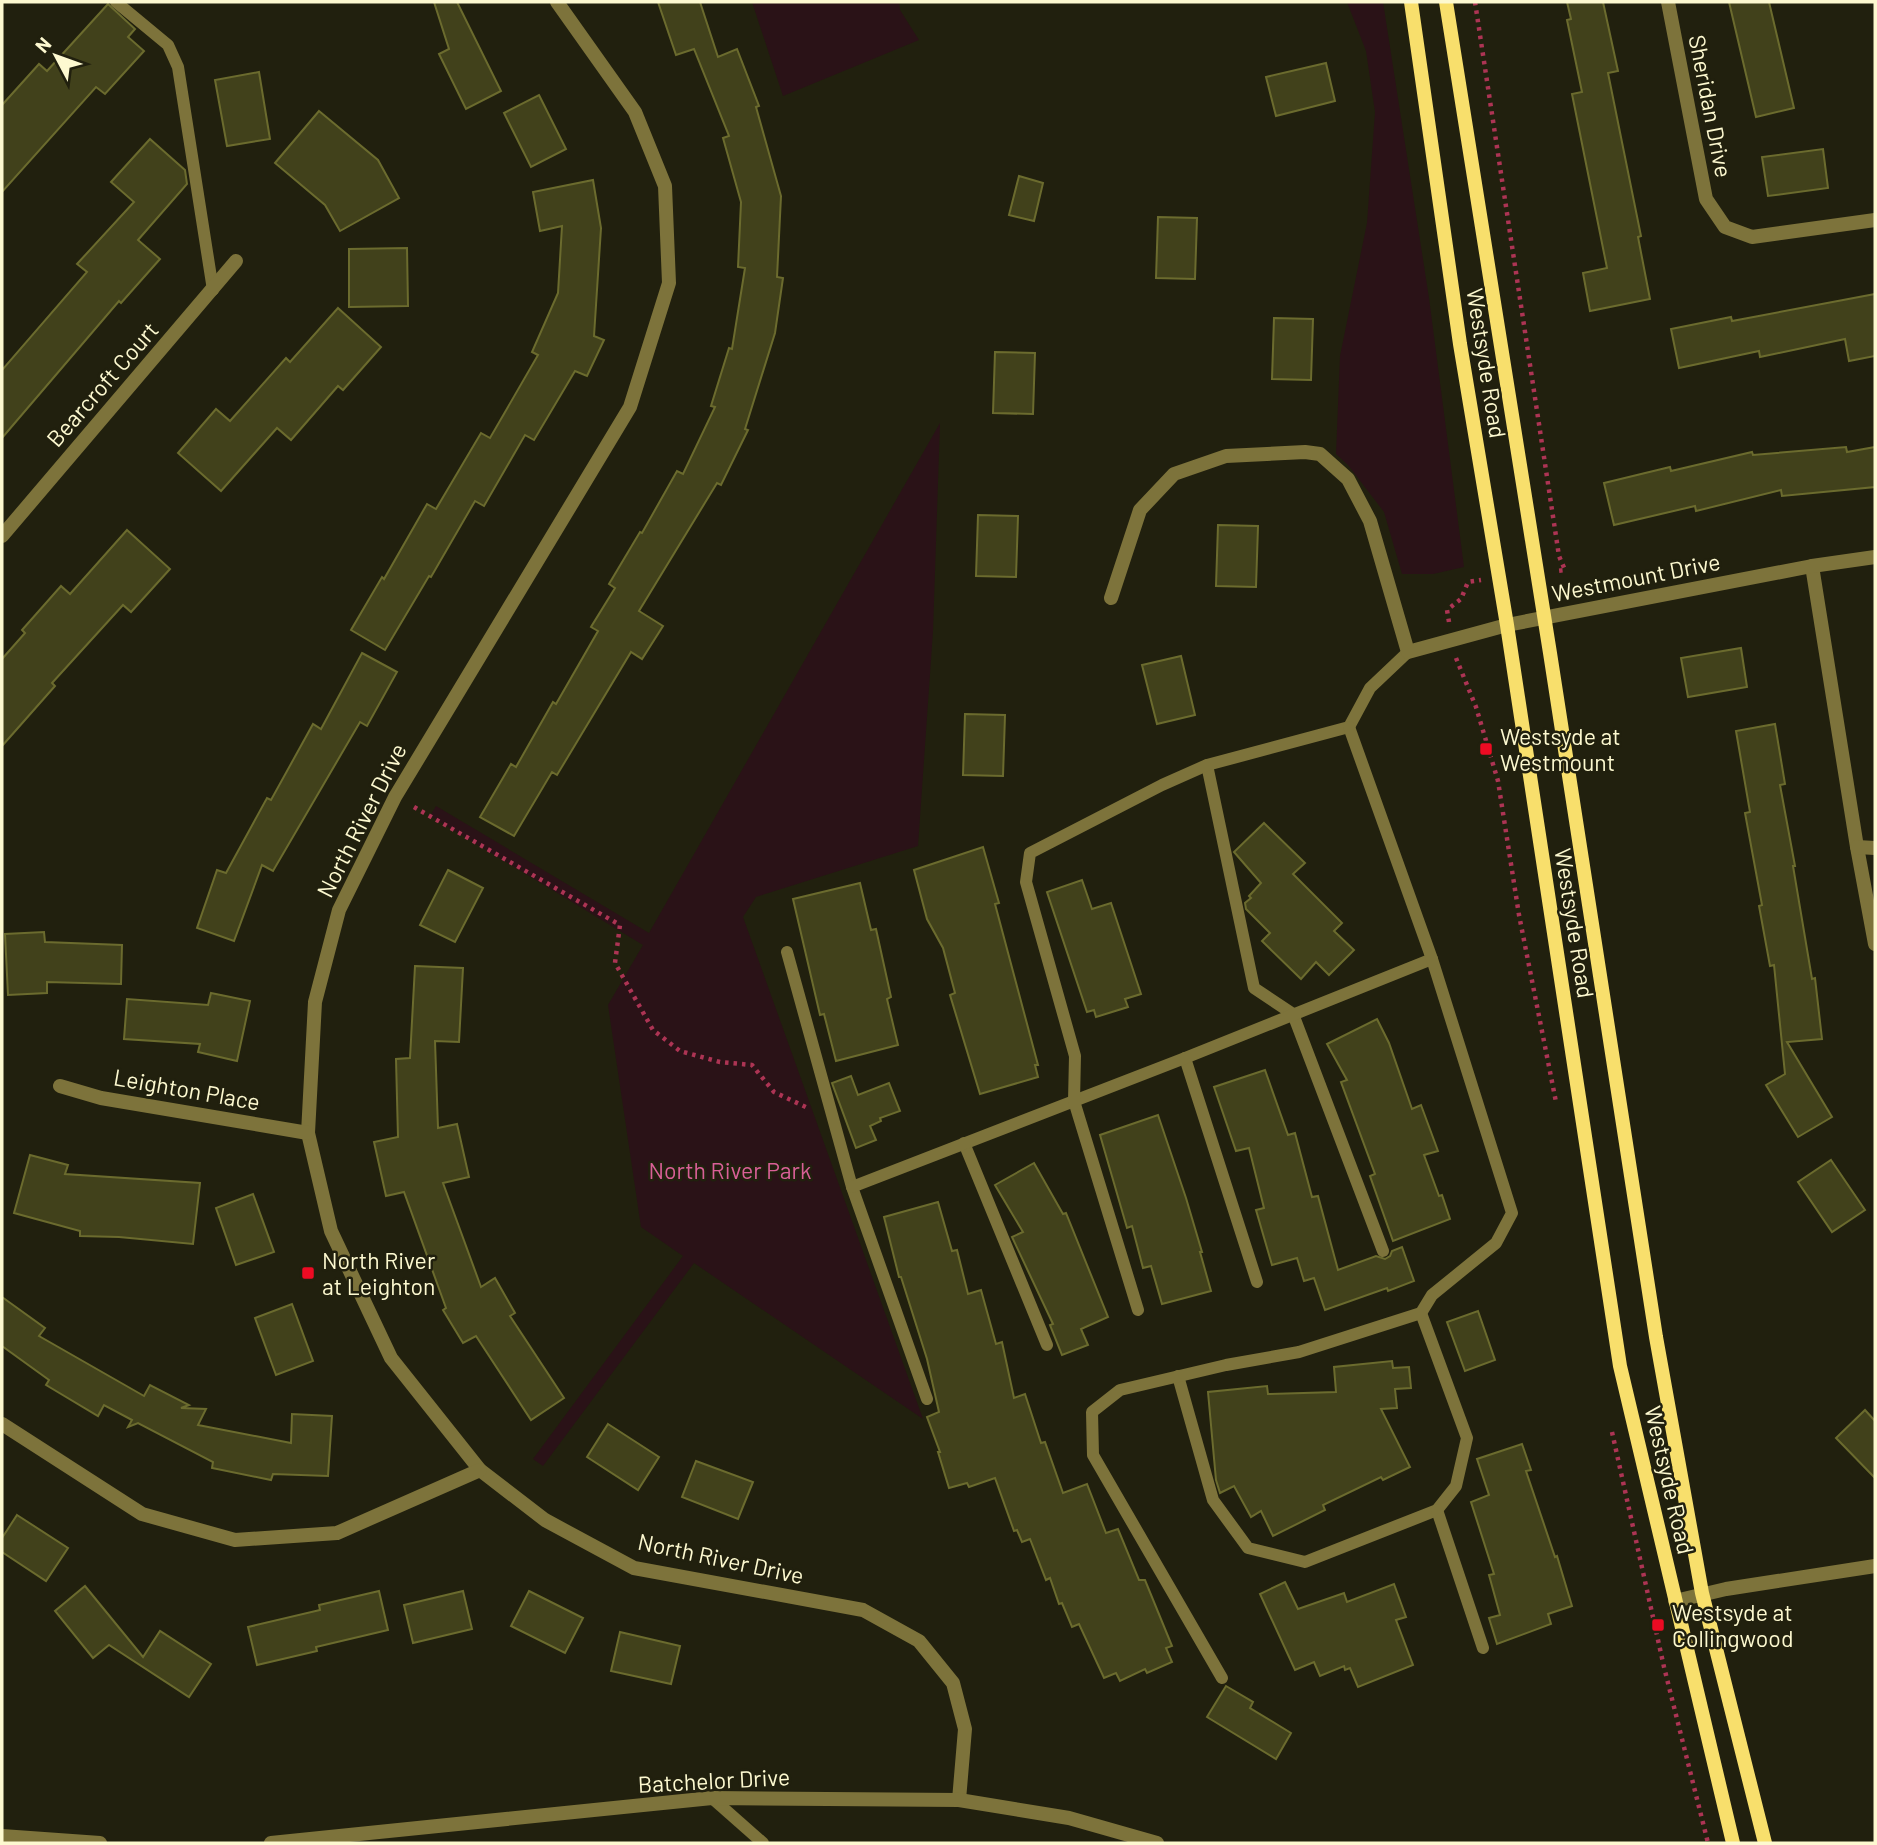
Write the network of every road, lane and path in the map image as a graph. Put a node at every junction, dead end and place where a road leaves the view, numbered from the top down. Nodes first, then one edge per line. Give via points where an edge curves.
1 (116, 2) edge
2 (557, 2) edge
3 (1411, 2) edge
4 (1446, 2) edge
5 (1475, 2) edge
6 (1668, 2) edge
7 (1875, 220) edge
8 (236, 261) dead end
9 (212, 290) junction
10 (2, 536) edge
11 (1875, 557) edge
12 (1812, 566) junction
13 (1565, 570) dead end
14 (1468, 582) dead end
15 (1111, 598) dead end
16 (1447, 610) dead end
17 (1544, 618) junction
18 (1507, 625) junction
19 (1409, 652) junction
20 (1349, 727) junction
21 (1206, 765) junction
22 (414, 807) dead end
23 (1857, 847) junction
24 (1875, 848) edge
25 (1875, 944) edge
26 (787, 952) dead end
27 (1432, 959) junction
28 (1293, 1014) junction
29 (1185, 1058) junction
30 (60, 1086) dead end
31 (1074, 1101) junction
32 (834, 1120) junction
33 (308, 1133) junction
34 (964, 1143) junction
35 (852, 1187) junction
36 (1383, 1251) dead end
37 (1257, 1282) dead end
38 (1139, 1310) dead end
39 (1422, 1313) junction
40 (1047, 1345) dead end
41 (1178, 1376) junction
42 (927, 1399) dead end
43 (2, 1424) edge
44 (480, 1470) junction
45 (1437, 1510) junction
46 (1875, 1566) edge
47 (1702, 1593) junction
48 (1675, 1601) junction
49 (1483, 1648) dead end
50 (1222, 1678) dead end
51 (712, 1798) junction
52 (959, 1800) junction
53 (2, 1836) edge
54 (100, 1843) edge
55 (271, 1843) edge
56 (763, 1843) edge
57 (1157, 1843) edge
58 (1733, 1843) edge
59 (1765, 1843) edge

1 - 9 lane via 167,45 178,66
2 - 33 street, North River Drive via 635,113 665,186 669,283 630,407 395,797 339,910 315,1002
3 - 18 main road, Westsyde Road via 1460,344
4 - 17 main road, Westsyde Road
5 - 13 path via 1559,555
6 - 7 street, Sheridan Drive via 1706,199 1725,227 1752,237
8 - 9 street, Bearcroft Court
9 - 10 street, Bearcroft Court
11 - 12 street, Westmount Drive
12 - 17 street, Westmount Drive
12 - 23 street
14 - 16 path via 1461,599
15 - 19 street via 1140,510 1174,474 1226,456 1320,454 1348,479 1370,521
17 - 18 street, Westmount Drive
17 - 47 main road, Westsyde Road via 1656,1337
18 - 19 street, Westmount Drive
18 - 48 main road, Westsyde Road via 1620,1366
19 - 20 lane via 1370,688
20 - 21 lane
20 - 27 lane
21 - 28 lane via 1254,988
21 - 31 lane via 1030,853 1026,882 1075,1056
22 - 32 path via 620,925 615,962 653,1030 680,1051 752,1065 774,1092
23 - 24 street
23 - 25 street
26 - 32 lane
27 - 28 lane
27 - 39 lane via 1512,1213 1496,1243 1432,1295
28 - 29 lane
28 - 36 lane
29 - 31 lane
29 - 37 lane
30 - 33 street, Leighton Place via 101,1098
31 - 34 lane
31 - 38 lane
32 - 35 lane
33 - 44 street, North River Drive via 331,1231 391,1358
34 - 35 lane
34 - 40 lane
35 - 42 lane
39 - 41 lane via 1299,1352
39 - 45 lane via 1467,1438 1456,1486
41 - 45 lane via 1213,1500 1248,1548 1305,1562
41 - 50 lane via 1120,1390 1092,1412 1093,1455
43 - 44 street via 142,1514 235,1540 337,1533
44 - 52 street, North River Drive via 545,1520 634,1568 863,1610 919,1641 953,1683 965,1729
45 - 49 lane
46 - 47 street
47 - 48 street
47 - 59 main road, Westsyde Road
48 - 58 main road, Westsyde Road
51 - 52 street, Batchelor Drive
51 - 55 street, Batchelor Drive
51 - 56 lane
52 - 57 street, Batchelor Drive via 1069,1818
53 - 54 street

